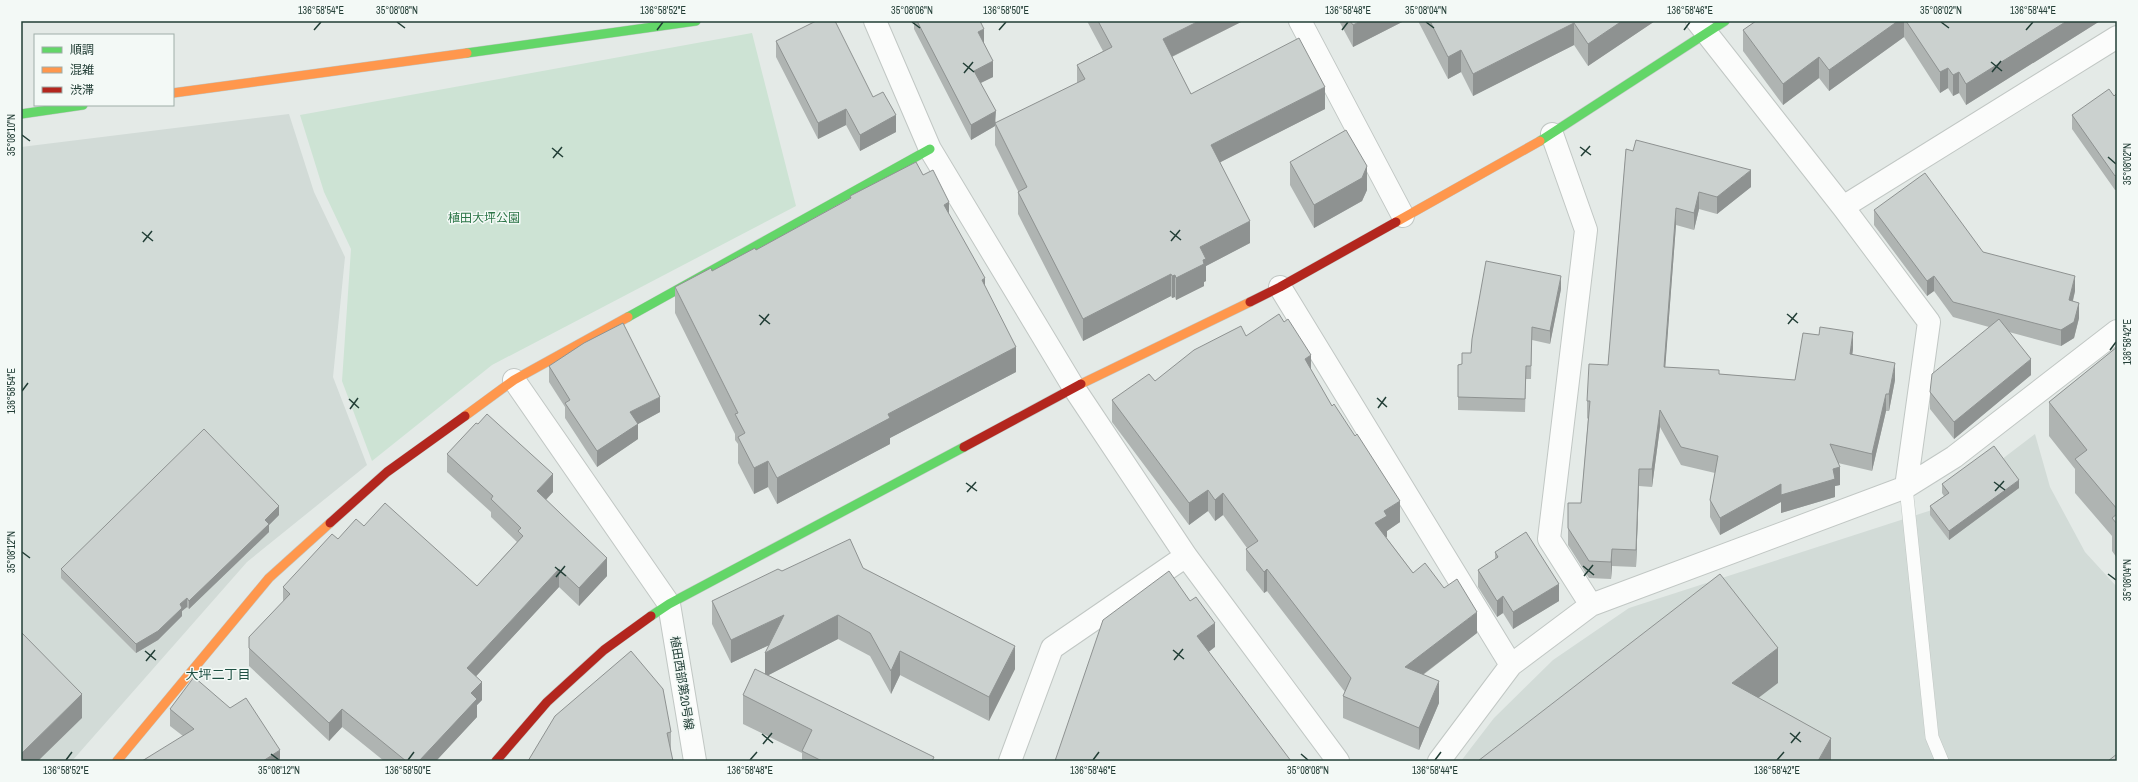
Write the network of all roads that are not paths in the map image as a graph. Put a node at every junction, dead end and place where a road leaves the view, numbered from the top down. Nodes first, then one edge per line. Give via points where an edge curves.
1 (696, 21) edge
2 (875, 21) edge
3 (1300, 21) edge
4 (1725, 21) edge
5 (1702, 27) edge
6 (2117, 36) edge
7 (174, 93) edge
8 (76, 106) edge
9 (21, 114) edge
10 (1552, 134) junction
11 (930, 149) junction
12 (1843, 207) junction
13 (1403, 216) junction
14 (1280, 287) junction
15 (2117, 331) edge
16 (514, 380) junction
17 (1074, 388) junction
18 (1906, 487) junction
19 (1186, 556) junction
20 (669, 604) junction
21 (1591, 605) junction
22 (1511, 665) junction
23 (117, 761) edge
24 (496, 761) edge
25 (695, 761) edge
26 (1010, 761) edge
27 (1338, 761) edge
28 (1439, 761) edge
29 (1942, 761) edge

1 - 7 street
2 - 11 street
3 - 13 street
4 - 5 street
5 - 10 street
5 - 12 street
6 - 12 street
8 - 9 street
10 - 13 street
10 - 21 street via 1586,230 1549,539
11 - 16 street
11 - 17 street
12 - 18 street via 1929,322
13 - 14 street
14 - 17 street
14 - 22 street
15 - 18 street via 1954,457
16 - 20 street
16 - 23 street via 387,472 269,578
17 - 19 street
17 - 20 street
18 - 21 street
18 - 29 lane via 1932,737
19 - 26 street via 1052,648
19 - 27 street
20 - 24 street via 604,650 547,702
20 - 25 street, 植田西部第20号線
21 - 22 street
22 - 28 street

